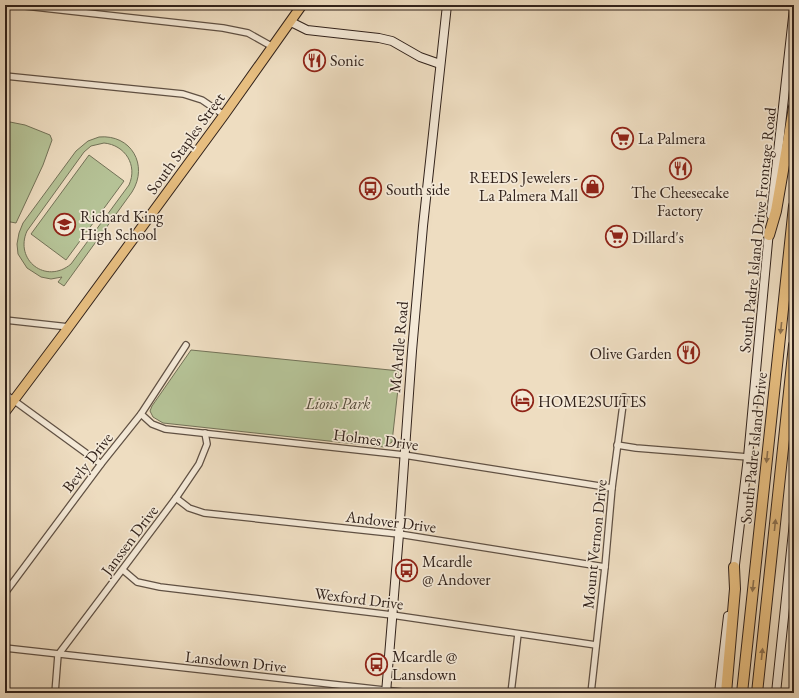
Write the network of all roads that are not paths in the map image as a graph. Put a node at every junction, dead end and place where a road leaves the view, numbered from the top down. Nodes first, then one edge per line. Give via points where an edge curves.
1 (16, 5) edge
2 (302, 5) edge
3 (447, 5) edge
4 (794, 8) edge
5 (291, 22) junction
6 (273, 47) junction
7 (440, 64) junction
8 (5, 76) edge
9 (794, 107) edge
10 (224, 116) junction
11 (794, 206) edge
12 (769, 235) junction
13 (5, 320) edge
14 (69, 327) junction
15 (186, 345) dead end
16 (794, 345) edge
17 (5, 394) edge
18 (624, 397) dead end
19 (14, 400) junction
20 (5, 412) edge
21 (141, 414) junction
22 (205, 433) junction
23 (617, 445) junction
24 (404, 455) junction
25 (748, 457) junction
26 (101, 464) junction
27 (612, 488) junction
28 (176, 498) junction
29 (794, 522) edge
30 (399, 534) junction
31 (734, 566) junction
32 (605, 567) junction
33 (123, 570) junction
34 (5, 593) edge
35 (392, 615) junction
36 (518, 634) junction
37 (596, 645) junction
38 (5, 648) edge
39 (58, 655) junction
40 (386, 692) edge
41 (55, 693) edge
42 (411, 693) edge
43 (511, 693) edge
44 (591, 693) edge
45 (720, 693) edge
46 (726, 693) edge
47 (742, 693) edge
48 (757, 693) edge
49 (776, 693) edge

1 - 6 street via 248,32
2 - 5 main road, South Staples Street
3 - 7 main road, McArdle Road
4 - 12 main road, South Padre Island Drive Frontage Road
5 - 6 main road, South Staples Street
5 - 7 main road via 307,30 392,41
6 - 10 main road, South Staples Street
7 - 24 main road, McArdle Road via 420,251
8 - 10 street via 183,94 202,100
9 - 12 highway via 776,211
10 - 14 main road, South Staples Street
11 -> 47 highway, South Padre Island Drive
12 - 25 main road, South Padre Island Drive Frontage Road
13 - 14 street
14 - 19 main road, South Staples Street
15 - 21 street, Bevly Drive
48 -> 16 highway, South Padre Island Drive
17 - 19 street
18 - 23 street, Mount Vernon Drive
19 - 20 main road, South Staples Street
19 - 26 street
21 - 22 street, Holmes Drive via 152,424 165,429
21 - 26 street, Bevly Drive
22 - 24 street, Holmes Drive
22 - 28 street, Janssen Drive via 207,444 199,464
23 - 25 street
23 - 27 street, Mount Vernon Drive
24 - 27 street, Holmes Drive
24 - 30 main road, McArdle Road
25 - 31 main road, South Padre Island Drive Frontage Road
26 - 34 street, Bevly Drive
27 - 32 street, Mount Vernon Drive
28 - 30 street, Andover Drive via 189,508 204,513
28 - 33 street, Janssen Drive
29 - 49 main road
30 - 32 street, Andover Drive
30 - 35 main road, McArdle Road
31 - 45 main road, South Padre Island Drive Frontage Road
31 - 46 highway via 735,589
32 - 37 street, Mount Vernon Drive
33 - 35 street, Wexford Drive via 137,582 160,587
33 - 39 street, Janssen Drive
35 - 36 street, Wexford Drive
35 - 40 main road, McArdle Road
36 - 37 street, Wexford Drive
36 - 43 street
37 - 44 street, Mount Vernon Drive
38 - 39 street, Lansdown Drive
39 - 40 street, Lansdown Drive
39 - 41 street
40 - 42 street, Lansdown Drive

